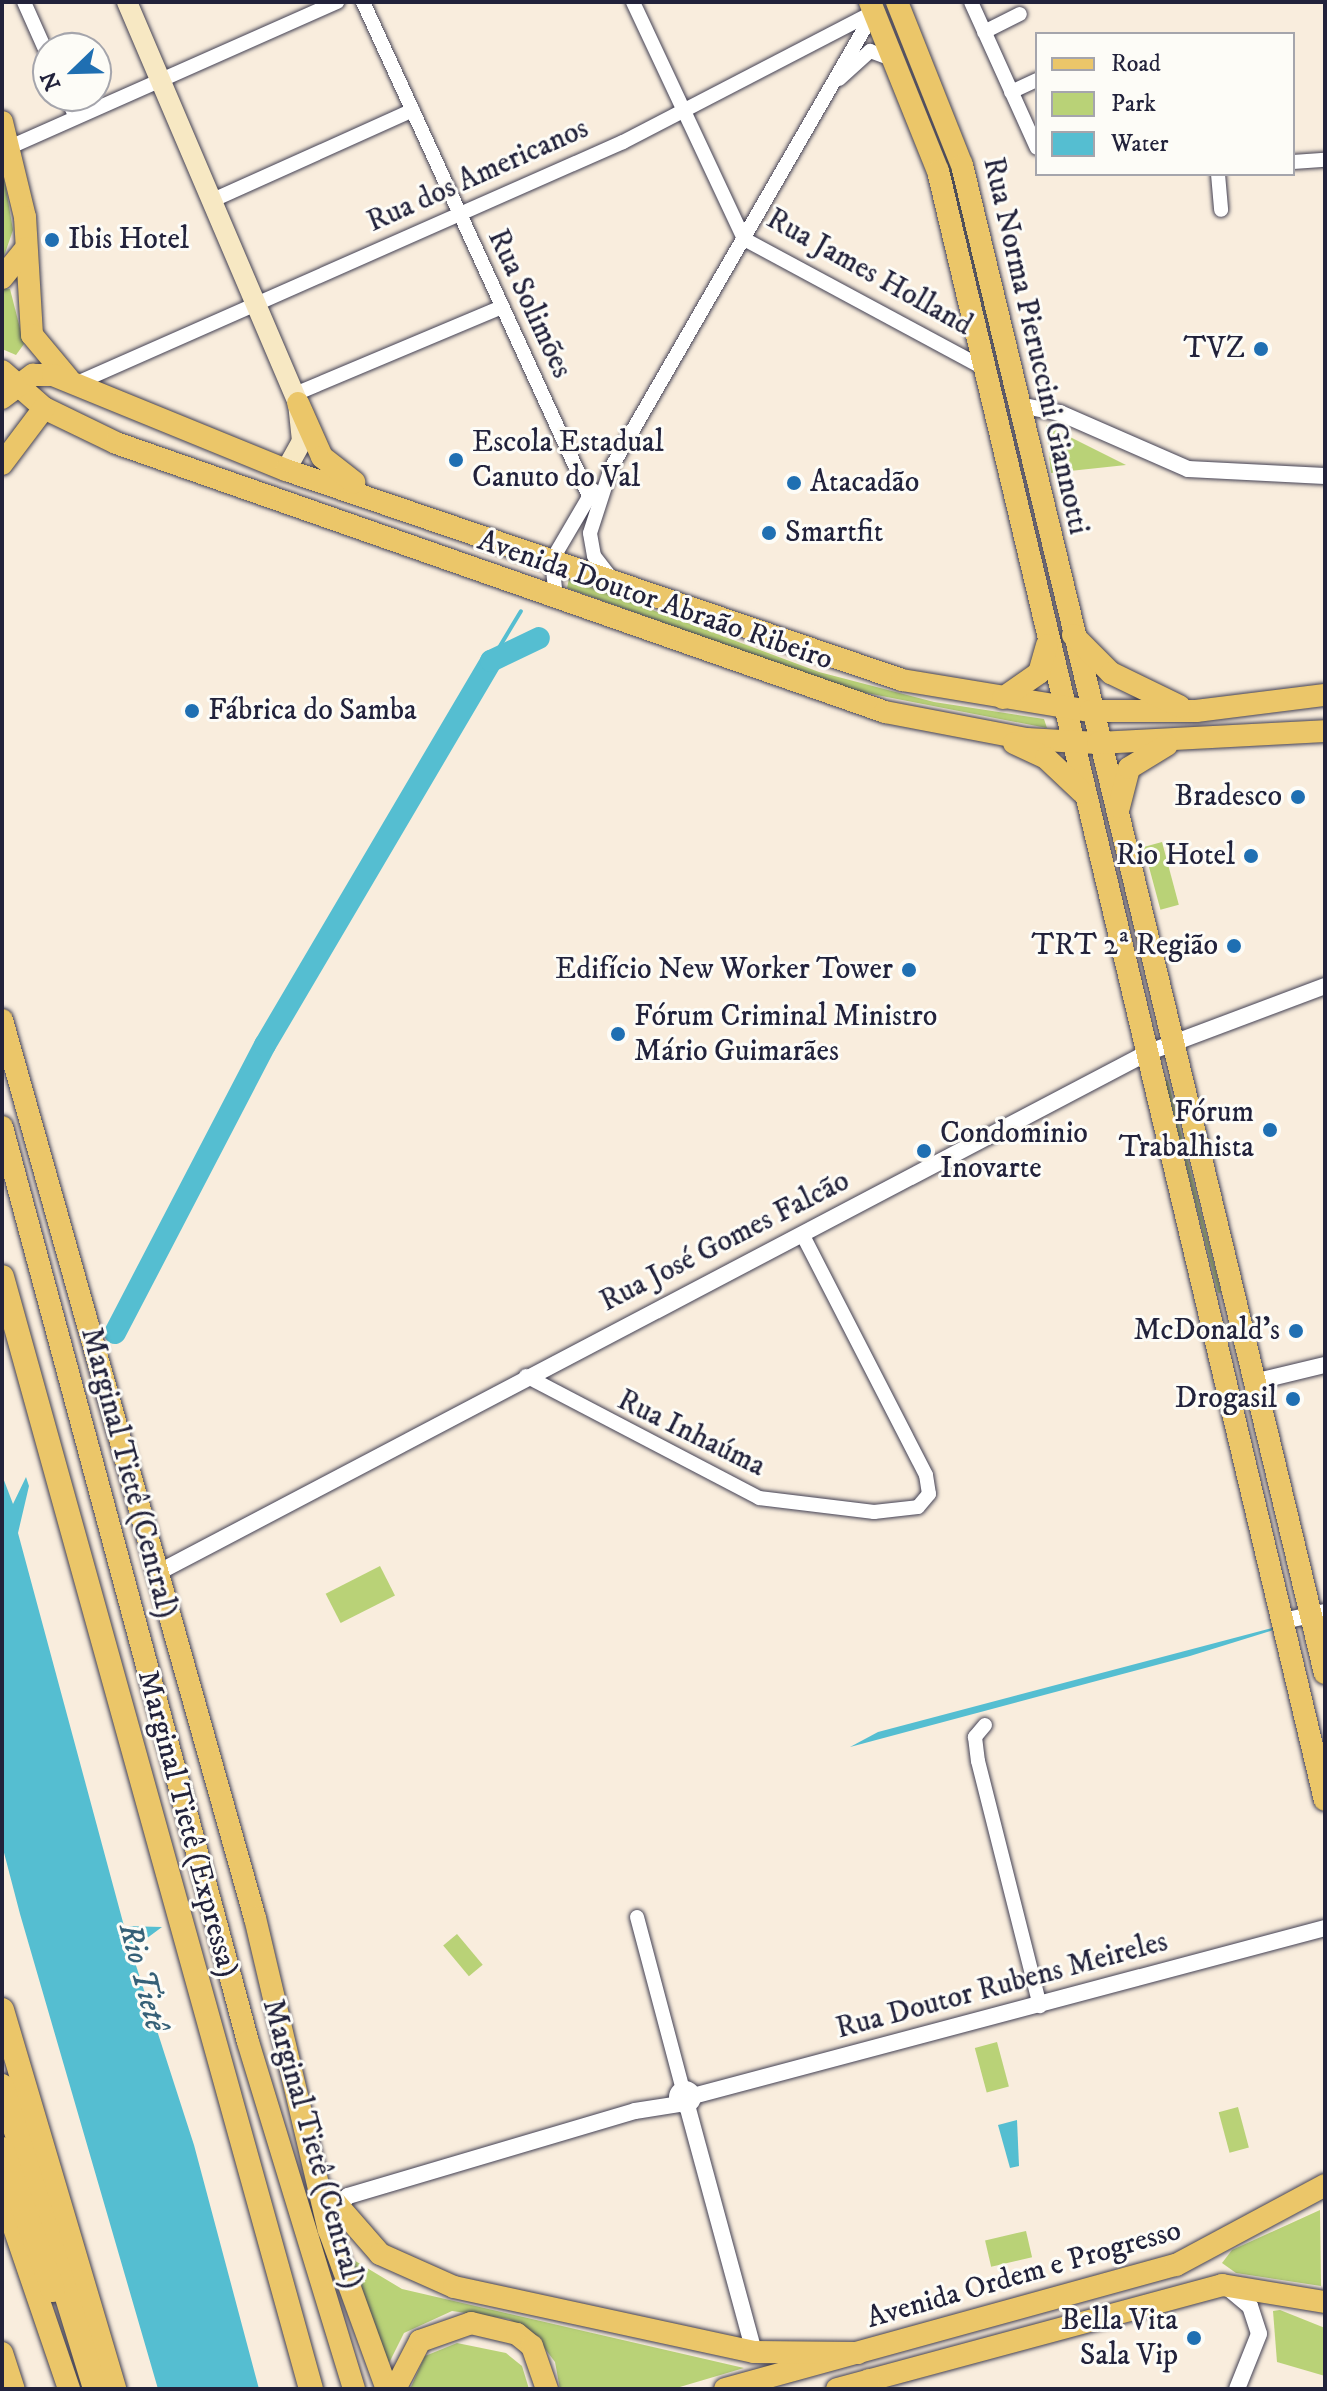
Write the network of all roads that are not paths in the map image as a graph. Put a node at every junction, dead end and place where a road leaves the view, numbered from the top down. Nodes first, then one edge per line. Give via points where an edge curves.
1 (24, 2) edge
2 (127, 2) edge
3 (337, 2) edge
4 (363, 2) edge
5 (633, 2) edge
6 (896, 2) edge
7 (971, 2) edge
8 (872, 7) edge
9 (1020, 14) dead end
10 (37, 32) edge
11 (984, 32) junction
12 (900, 68) junction
13 (160, 80) junction
14 (1035, 81) edge
15 (836, 82) junction
16 (1011, 92) junction
17 (682, 108) junction
18 (413, 110) junction
19 (74, 112) edge
20 (76, 117) junction
21 (2, 122) edge
22 (1035, 144) edge
23 (10, 147) junction
24 (1325, 160) edge
25 (1295, 162) edge
26 (1218, 176) edge
27 (213, 200) junction
28 (1221, 210) dead end
29 (460, 214) junction
30 (744, 239) junction
31 (26, 248) junction
32 (2, 278) edge
33 (257, 306) junction
34 (502, 307) junction
35 (984, 368) junction
36 (7, 384) edge
37 (75, 385) junction
38 (296, 399) junction
39 (1019, 405) junction
40 (44, 408) junction
41 (2, 464) edge
42 (611, 468) junction
43 (286, 470) junction
44 (206, 474) junction
45 (1325, 476) edge
46 (589, 496) junction
47 (386, 501) junction
48 (552, 560) junction
49 (616, 582) junction
50 (556, 598) junction
51 (1072, 633) junction
52 (1048, 640) junction
53 (1325, 695) edge
54 (1003, 698) junction
55 (1064, 709) junction
56 (1090, 711) junction
57 (1196, 711) junction
58 (980, 731) junction
59 (1325, 731) edge
60 (1072, 742) junction
61 (1175, 742) junction
62 (1098, 743) junction
63 (1085, 795) junction
64 (1118, 824) junction
65 (1325, 986) edge
66 (2, 1020) edge
67 (1171, 1044) junction
68 (1147, 1053) junction
69 (2, 1127) edge
70 (802, 1234) junction
71 (2, 1277) edge
72 (1325, 1365) edge
73 (526, 1376) junction
74 (1254, 1382) junction
75 (161, 1571) junction
76 (1318, 1613) edge
77 (1283, 1621) junction
78 (1325, 1673) edge
79 (985, 1725) dead end
80 (1325, 1800) edge
81 (637, 1917) dead end
82 (1325, 1928) edge
83 (1040, 2006) junction
84 (2, 2010) edge
85 (2, 2086) edge
86 (686, 2099) junction
87 (2, 2149) edge
88 (313, 2170) junction
89 (1325, 2185) edge
90 (2, 2193) edge
91 (336, 2208) junction
92 (2, 2237) edge
93 (1222, 2285) junction
94 (1325, 2302) edge
95 (72, 2308) junction
96 (754, 2352) junction
97 (2, 2353) edge
98 (858, 2353) junction
99 (864, 2385) edge
100 (14, 2389) edge
101 (57, 2389) edge
102 (69, 2389) edge
103 (95, 2389) edge
104 (114, 2389) edge
105 (311, 2389) edge
106 (354, 2389) edge
107 (387, 2389) edge
108 (395, 2389) edge
109 (547, 2389) edge
110 (725, 2389) edge
111 (837, 2389) edge
112 (1237, 2389) edge

1 - 10 street
2 - 13 main road
3 - 13 street
4 - 18 street, Rua Solimões
5 - 17 street, Rua James Holland
6 - 8 street, Rua dos Americanos
6 - 39 main road, Rua Norma Pieruccini Giannotti via 952,129
7 - 11 street
8 - 12 main road, Rua Norma Pieruccini Giannotti
8 - 15 street
8 - 17 street, Rua dos Americanos
9 - 11 street
11 - 16 street
12 - 15 street via 874,49
12 - 35 main road, Rua Norma Pieruccini Giannotti via 938,171
13 - 20 street
13 - 27 main road
14 - 16 street
15 - 30 street
16 - 22 street
17 - 29 street, Rua dos Americanos
17 - 30 street, Rua James Holland
18 - 27 street
18 - 29 street, Rua Solimões
19 - 20 street
20 - 23 street
21 - 23 main road
23 - 31 main road
24 - 25 street
26 - 28 street
27 - 33 main road
29 - 33 street, Rua dos Americanos
29 - 34 street, Rua Solimões
30 - 35 street, Rua James Holland
30 - 42 street
31 - 32 main road
31 - 37 main road via 32,335
33 - 37 street, Rua dos Americanos
33 - 38 main road
34 - 38 street
34 - 46 street, Rua Solimões
35 - 52 main road, Rua Norma Pieruccini Giannotti
36 - 37 main road, Avenida Doutor Abraão Ribeiro via 42,374
36 - 40 main road, Avenida Doutor Abraão Ribeiro
37 - 43 main road, Avenida Doutor Abraão Ribeiro
38 - 43 main road via 302,441
38 - 47 main road via 331,467
39 - 45 street via 1060,413 1188,469
39 - 51 main road, Rua Norma Pieruccini Giannotti
40 - 41 main road
40 - 44 main road, Avenida Doutor Abraão Ribeiro
42 - 46 street
42 - 49 street via 590,533 594,556
43 - 44 main road via 262,484
43 - 47 main road, Avenida Doutor Abraão Ribeiro
44 - 50 main road, Avenida Doutor Abraão Ribeiro
46 - 48 street
47 - 48 main road, Avenida Doutor Abraão Ribeiro
48 - 49 main road, Avenida Doutor Abraão Ribeiro
48 - 50 street
49 - 54 main road, Avenida Doutor Abraão Ribeiro via 902,680
50 - 58 main road, Avenida Doutor Abraão Ribeiro via 802,686
51 - 56 main road, Rua Norma Pieruccini Giannotti
51 - 57 main road via 1134,688
52 - 54 main road via 1039,673
52 - 55 main road, Rua Norma Pieruccini Giannotti
53 - 57 main road, Avenida Doutor Abraão Ribeiro
54 - 55 main road, Avenida Doutor Abraão Ribeiro
55 - 56 main road, Avenida Doutor Abraão Ribeiro
55 - 60 main road, Rua Norma Pieruccini Giannotti
56 - 57 main road, Avenida Doutor Abraão Ribeiro
56 - 62 main road, Rua Norma Pieruccini Giannotti
58 - 60 main road, Avenida Doutor Abraão Ribeiro
58 - 63 main road via 1037,752
59 - 61 main road, Avenida Doutor Abraão Ribeiro
60 - 62 main road, Avenida Doutor Abraão Ribeiro
60 - 63 main road, Rua Norma Pieruccini Giannotti
61 - 62 main road, Avenida Doutor Abraão Ribeiro
61 - 64 main road via 1129,768
62 - 64 main road, Rua Norma Pieruccini Giannotti
63 - 68 main road, Rua Norma Pieruccini Giannotti
64 - 67 main road, Rua Norma Pieruccini Giannotti
65 - 67 street, Rua José Gomes Falcão
66 - 75 main road
67 - 68 street, Rua José Gomes Falcão
67 - 74 main road, Rua Norma Pieruccini Giannotti
68 - 70 street, Rua José Gomes Falcão
68 - 77 main road, Rua Norma Pieruccini Giannotti
69 - 106 main road, Marginal Tietê (Central) via 252,2057
70 - 73 street, Rua José Gomes Falcão
70 - 73 street, Rua Inhaúma via 926,1475 929,1494 918,1507 874,1512 759,1498
71 - 105 highway, Marginal Tietê (Expressa)
72 - 74 street
73 - 75 street, Rua José Gomes Falcão
74 - 76 main road, Rua Norma Pieruccini Giannotti
75 - 88 main road via 255,1918
76 - 77 street
76 - 78 main road, Rua Norma Pieruccini Giannotti
77 - 80 main road, Rua Norma Pieruccini Giannotti
79 - 83 street via 975,1737 983,1788
81 - 86 street
82 - 83 street, Rua Doutor Rubens Meireles
83 - 86 street, Rua Doutor Rubens Meireles
84 - 104 highway
85 - 95 highway
86 - 91 street, Rua Doutor Rubens Meireles via 348,2196
86 - 96 street
87 - 95 highway via 45,2273
88 - 91 main road
88 - 107 main road
89 - 98 main road, Avenida Ordem e Progresso via 1176,2265
90 - 102 main road
91 - 96 main road via 380,2254 426,2277
92 - 101 main road
93 - 94 main road, Avenida Ordem e Progresso
93 - 99 main road, Avenida Ordem e Progresso
93 - 112 street via 1250,2306 1259,2334
95 - 103 highway
96 - 98 main road
97 - 100 main road
98 - 110 main road, Avenida Ordem e Progresso
99 - 111 main road, Avenida Ordem e Progresso
108 - 109 main road via 420,2341 471,2323 517,2334 532,2346

